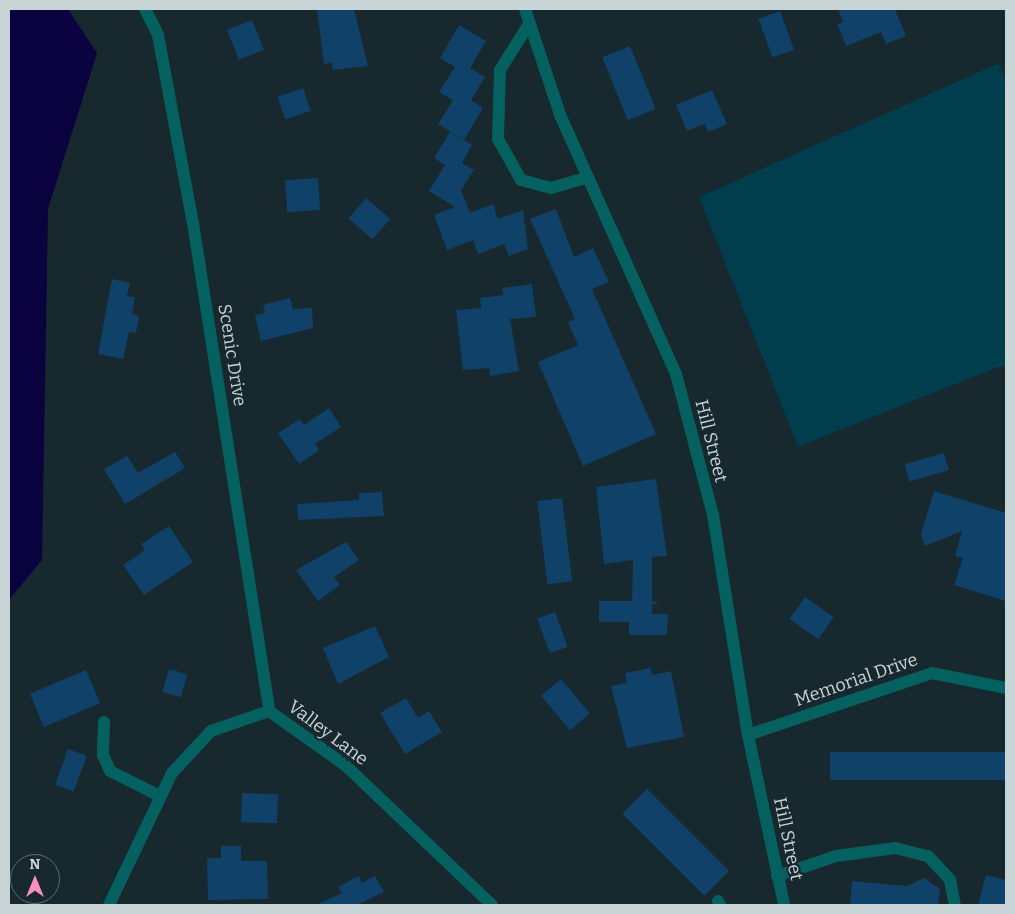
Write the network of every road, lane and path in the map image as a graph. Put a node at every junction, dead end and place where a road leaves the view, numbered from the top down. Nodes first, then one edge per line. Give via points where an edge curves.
1 (146, 9) edge
2 (526, 9) edge
3 (529, 24) junction
4 (586, 178) junction
5 (1006, 688) edge
6 (269, 710) junction
7 (104, 722) dead end
8 (748, 735) junction
9 (160, 796) junction
10 (778, 876) junction
11 (109, 905) edge
12 (492, 905) edge
13 (784, 905) edge
14 (955, 905) edge

1 - 6 street, Scenic Drive via 158,35 194,223
2 - 3 street, Hill Street
3 - 4 street, Hill Street
3 - 4 street via 500,70 498,140 521,180 551,188
4 - 8 street, Hill Street via 676,374 712,515
5 - 8 street, Memorial Drive via 932,673
6 - 9 street, Valley Lane via 211,731 172,773
6 - 12 street, Valley Lane via 345,765
7 - 9 street via 103,755 110,771
8 - 10 street, Hill Street
9 - 11 street, Valley Lane
10 - 13 street, Hill Street
10 - 14 street via 836,856 895,848 928,856 950,880

